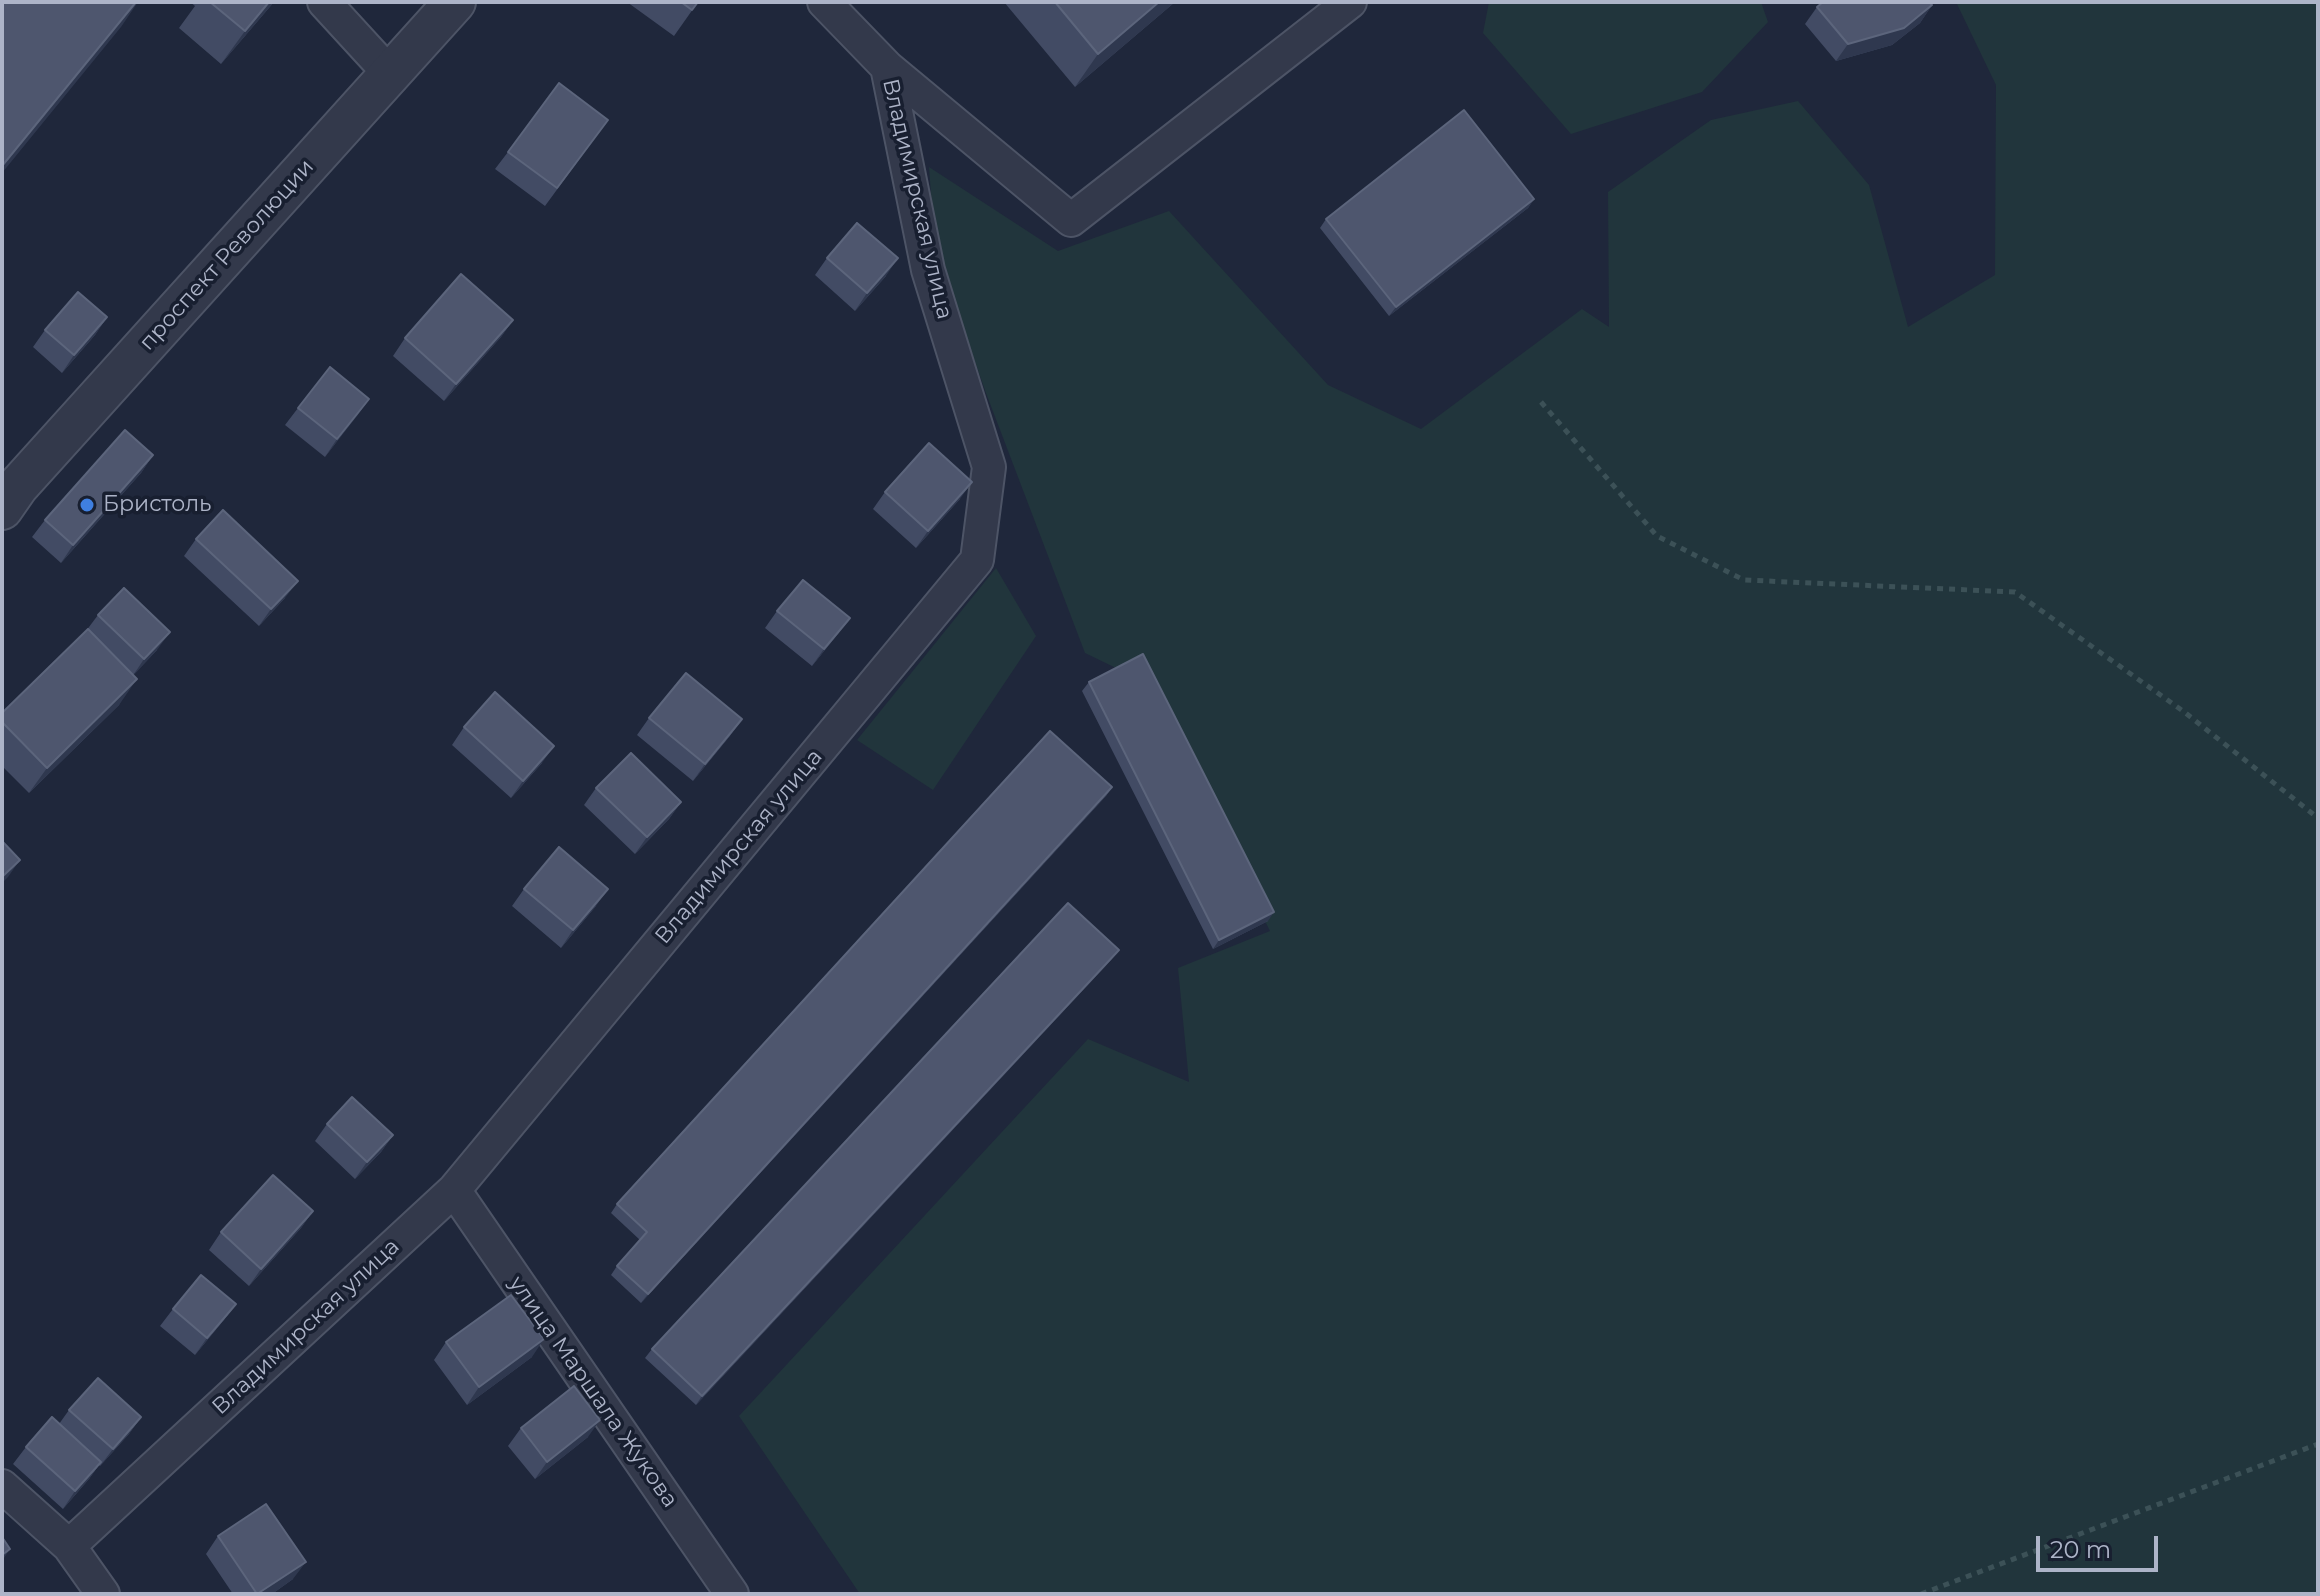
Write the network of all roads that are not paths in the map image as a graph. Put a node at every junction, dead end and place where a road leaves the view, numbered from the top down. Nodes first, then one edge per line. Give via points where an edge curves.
1 (324, 2) edge
2 (455, 2) edge
3 (824, 2) edge
4 (1350, 2) edge
5 (887, 67) junction
6 (390, 74) junction
7 (7, 487) edge
8 (454, 1190) junction
9 (2, 1486) edge
10 (69, 1546) junction
11 (103, 1594) edge
12 (732, 1594) edge

1 - 6 street
2 - 6 street, проспект Революции
3 - 5 street, Владимирская улица
4 - 5 street via 1071,220
5 - 8 street, Владимирская улица via 928,270 989,467 977,560
6 - 7 street, проспект Революции
8 - 10 street, Владимирская улица
8 - 12 street, улица Маршала Жукова
9 - 10 street
10 - 11 street

